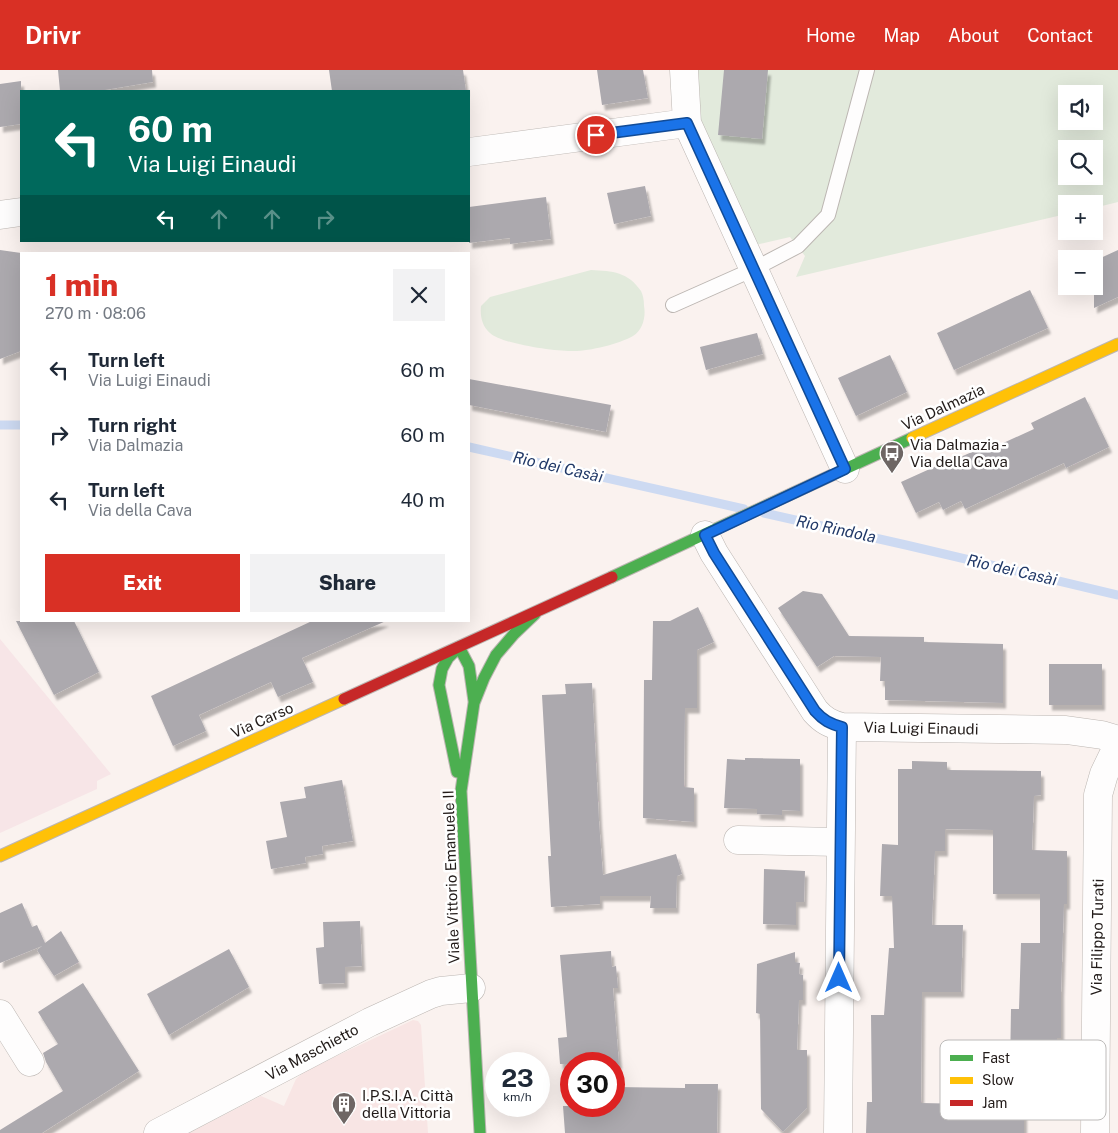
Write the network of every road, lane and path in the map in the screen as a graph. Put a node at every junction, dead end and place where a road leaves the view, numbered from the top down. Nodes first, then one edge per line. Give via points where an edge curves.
1 (684, 70) edge
2 (867, 70) edge
3 (687, 123) junction
4 (470, 152) edge
5 (20, 212) edge
6 (0, 215) edge
7 (754, 269) junction
8 (673, 305) dead end
9 (1118, 344) edge
10 (845, 469) junction
11 (705, 535) junction
12 (536, 612) junction
13 (459, 647) junction
14 (393, 677) junction
15 (414, 677) dead end
16 (430, 687) dead end
17 (443, 701) junction
18 (474, 703) junction
19 (842, 727) junction
20 (1118, 740) edge
21 (1118, 745) edge
22 (461, 791) junction
23 (738, 840) dead end
24 (840, 842) junction
25 (0, 856) edge
26 (472, 988) junction
27 (0, 1014) edge
28 (1096, 1040) edge
29 (30, 1062) dead end
30 (1095, 1120) edge
31 (158, 1133) edge
32 (480, 1133) edge
33 (838, 1133) edge
34 (1095, 1133) edge

1 - 3 street
2 - 7 lane via 828,214 798,246
3 - 4 street
3 - 7 street
5 - 6 street
7 - 8 lane
7 - 10 street
9 - 10 main road, Via Dalmazia
10 - 11 main road, Via Dalmazia
11 - 12 main road, Via Dalmazia
11 - 19 street, Via Luigi Einaudi via 815,711 832,725
12 - 13 main road, Via Carso
12 - 18 main road, Viale Vittorio Emanuele II via 496,655
13 - 14 main road, Via Carso
13 - 17 main road via 442,669 439,685
13 - 18 main road via 467,656 472,670
14 - 15 main road
14 - 25 main road, Via Carso
16 - 17 main road
17 - 22 main road
18 - 22 main road, Viale Vittorio Emanuele II
19 - 20 street, Via Luigi Einaudi via 1066,730
19 - 24 street
21 - 28 street, Via Filippo Turati via 1098,795
22 - 26 main road, Viale Vittorio Emanuele II
23 - 24 street
24 - 33 street
26 - 31 street, Via Maschietto via 441,991 370,1022
26 - 32 main road, Viale Vittorio Emanuele II
27 - 29 street
30 - 34 street, Via Filippo Turati

